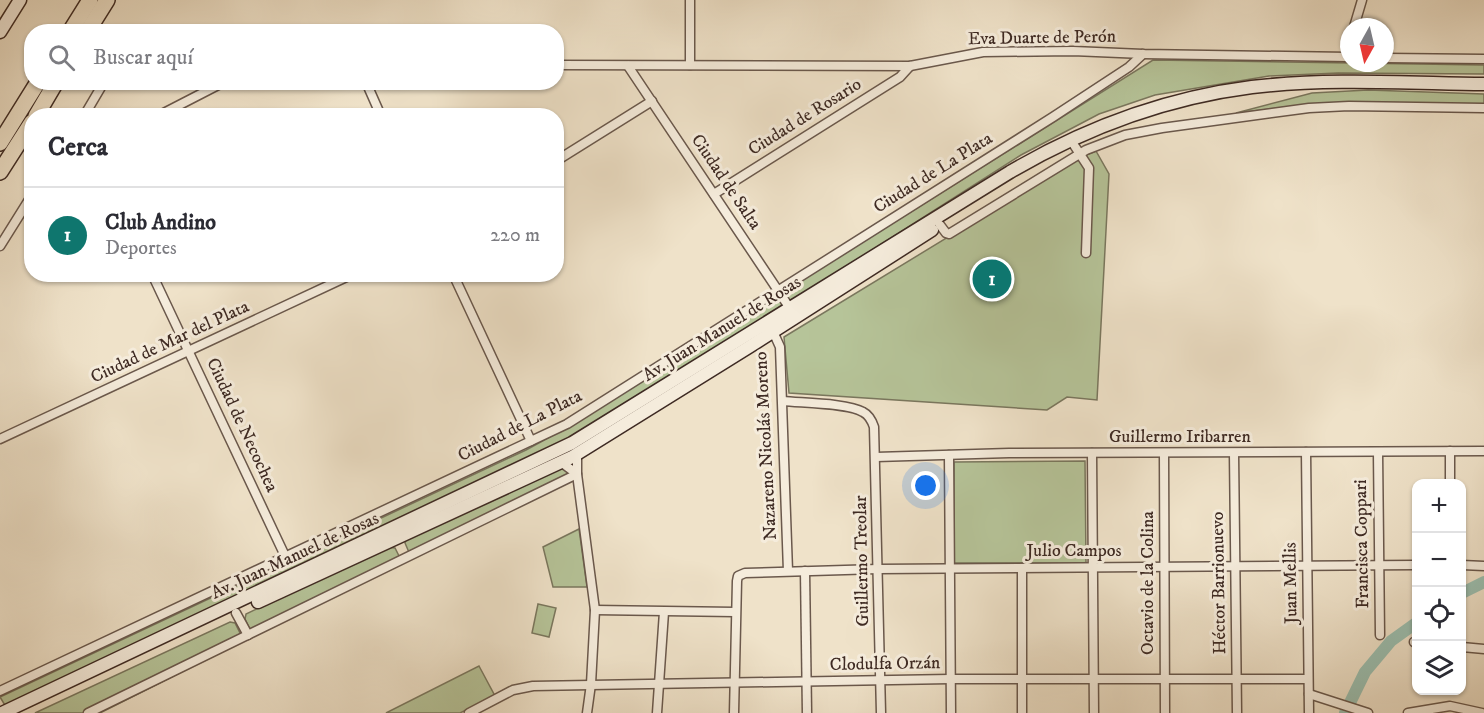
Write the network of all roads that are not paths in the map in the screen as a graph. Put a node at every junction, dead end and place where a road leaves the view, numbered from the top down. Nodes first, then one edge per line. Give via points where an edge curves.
1 (20, 0) edge
2 (90, 0) edge
3 (107, 0) edge
4 (690, 0) edge
5 (1362, 0) edge
6 (1357, 18) edge
7 (75, 24) edge
8 (92, 24) edge
9 (0, 32) edge
10 (1143, 54) junction
11 (1340, 57) edge
12 (1394, 58) edge
13 (1484, 59) edge
14 (564, 65) edge
15 (690, 65) junction
16 (628, 66) junction
17 (910, 66) junction
18 (1484, 84) edge
19 (33, 90) edge
20 (51, 90) edge
21 (99, 90) edge
22 (208, 90) edge
23 (370, 90) edge
24 (1484, 90) edge
25 (652, 101) junction
26 (41, 108) edge
27 (89, 108) edge
28 (174, 108) edge
29 (377, 108) edge
30 (1484, 108) edge
31 (24, 134) edge
32 (0, 143) edge
33 (1077, 149) junction
34 (564, 155) edge
35 (0, 172) edge
36 (714, 194) junction
37 (24, 208) edge
38 (0, 246) edge
39 (1086, 253) dead end
40 (156, 282) edge
41 (336, 282) edge
42 (457, 282) edge
43 (778, 291) junction
44 (792, 312) junction
45 (770, 326) junction
46 (189, 352) junction
47 (783, 400) junction
48 (0, 439) edge
49 (531, 441) junction
50 (1450, 451) junction
51 (1484, 451) edge
52 (1306, 452) junction
53 (1378, 452) junction
54 (577, 453) junction
55 (1092, 453) junction
56 (1164, 453) junction
57 (1234, 453) junction
58 (949, 455) junction
59 (876, 457) junction
60 (561, 462) junction
61 (577, 474) junction
62 (1450, 479) edge
63 (286, 558) junction
64 (1380, 566) junction
65 (1412, 566) edge
66 (1466, 566) edge
67 (1484, 566) edge
68 (1165, 567) junction
69 (1235, 567) junction
70 (1308, 567) junction
71 (1022, 568) junction
72 (1093, 568) junction
73 (878, 569) junction
74 (949, 569) junction
75 (788, 571) junction
76 (805, 571) junction
77 (595, 610) junction
78 (664, 612) junction
79 (735, 612) junction
80 (236, 613) junction
81 (248, 634) junction
82 (1380, 635) dead end
83 (1466, 647) edge
84 (1484, 649) edge
85 (1165, 678) junction
86 (1237, 678) junction
87 (950, 679) junction
88 (1022, 679) junction
89 (1094, 679) junction
90 (1308, 679) junction
91 (881, 680) junction
92 (735, 682) junction
93 (808, 682) junction
94 (591, 684) junction
95 (659, 684) junction
96 (0, 691) edge
97 (1308, 694) junction
98 (2, 713) edge
99 (20, 713) edge
100 (88, 713) edge
101 (469, 713) edge
102 (587, 713) edge
103 (657, 713) edge
104 (734, 713) edge
105 (807, 713) edge
106 (881, 713) edge
107 (951, 713) edge
108 (1022, 713) edge
109 (1094, 713) edge
110 (1165, 713) edge
111 (1237, 713) edge
112 (1309, 713) edge
113 (1368, 713) edge
114 (1412, 713) edge
115 (1482, 713) edge

1 - 9 main road
2 - 7 highway
3 - 8 highway
4 - 15 street
5 - 6 street
10 - 11 street, Eva Duarte de Perón
10 - 17 street, Eva Duarte de Perón via 983,52
10 - 43 street, Ciudad de La Plata via 1053,117
12 - 13 street
14 - 16 street, Eva Duarte de Perón
15 - 16 street, Eva Duarte de Perón
15 - 17 street, Eva Duarte de Perón
16 - 25 street, Ciudad de Salta
17 - 36 street, Ciudad de Rosario via 900,77
18 - 44 main road, Av. Juan Manuel de Rosas via 1346,82 1255,87 1190,98 1130,116 1045,151
19 - 32 highway
20 - 26 highway
21 - 27 street
22 - 28 street
23 - 29 street
24 - 33 main road, Av. Juan Manuel de Rosas via 1346,88 1261,93 1174,110 1120,126
25 - 34 street
25 - 36 street, Ciudad de Salta
30 - 33 street via 1292,109 1125,135
31 - 35 highway
33 - 39 street via 1089,168
33 - 44 main road, Av. Juan Manuel de Rosas via 1022,174
36 - 43 street, Ciudad de Salta
37 - 38 street
40 - 46 street, Ciudad de Necochea
41 - 46 street, Ciudad de Mar del Plata
42 - 49 street
43 - 44 street, Ciudad de Salta
43 - 49 street, Ciudad de La Plata via 567,424
44 - 45 main road, Av. Juan Manuel de Rosas
45 - 47 street, Nazareno Nicolás Moreno via 780,347
45 - 54 main road, Av. Juan Manuel de Rosas
45 - 98 main road, Av. Juan Manuel de Rosas via 572,443
46 - 48 street, Ciudad de Mar del Plata
46 - 63 street, Ciudad de Necochea
47 - 59 street, Guillermo Treolar via 864,412 874,427
47 - 75 street, Nazareno Nicolás Moreno
49 - 63 street, Ciudad de La Plata
50 - 51 street, Guillermo Iribarren
50 - 53 street, Guillermo Iribarren
50 - 62 street
52 - 53 street, Guillermo Iribarren
52 - 57 street, Guillermo Iribarren
52 - 70 street, Juan Mellis
53 - 64 street, Francisca Coppari
54 - 60 main road, Av. Juan Manuel de Rosas
54 - 61 street
55 - 56 street, Guillermo Iribarren
55 - 58 street, Guillermo Iribarren
55 - 72 street
56 - 57 street, Guillermo Iribarren
56 - 68 street, Octavio de la Colina
57 - 69 street, Héctor Barrionuevo
58 - 59 street, Guillermo Iribarren
58 - 74 street
59 - 73 street, Guillermo Treolar
60 - 61 street
60 - 80 main road, Av. Juan Manuel de Rosas
61 - 77 street
61 - 81 street
63 - 96 street, Ciudad de La Plata
64 - 65 street, Julio Campos
64 - 70 street, Julio Campos
64 - 82 street, Francisca Coppari
66 - 67 street
68 - 69 street, Julio Campos
68 - 72 street, Julio Campos
68 - 85 street, Octavio de la Colina
69 - 70 street, Julio Campos
69 - 86 street, Héctor Barrionuevo
70 - 90 street, Juan Mellis
71 - 72 street, Julio Campos
71 - 74 street, Julio Campos
71 - 88 street
72 - 89 street
73 - 74 street, Julio Campos
73 - 76 street, Julio Campos
73 - 91 street, Guillermo Treolar
74 - 87 street
75 - 76 street, Julio Campos
75 - 79 street, Julio Campos via 738,576
76 - 93 street
77 - 78 street
77 - 94 street
78 - 79 street
78 - 95 street
79 - 92 street
80 - 81 street
80 - 99 main road, Av. Juan Manuel de Rosas
81 - 100 street
83 - 84 street
85 - 86 street, Clodulfa Orzán
85 - 89 street, Clodulfa Orzán
85 - 110 street, Octavio de la Colina
86 - 90 street, Clodulfa Orzán
86 - 111 street, Héctor Barrionuevo
87 - 88 street, Clodulfa Orzán
87 - 91 street, Clodulfa Orzán
87 - 107 street
88 - 89 street, Clodulfa Orzán
88 - 108 street
89 - 109 street
90 - 97 street, Juan Mellis
91 - 93 street, Clodulfa Orzán
91 - 106 street, Guillermo Treolar
92 - 93 street, Clodulfa Orzán
92 - 95 street, Clodulfa Orzán
92 - 104 street
93 - 105 street
94 - 95 street, Clodulfa Orzán
94 - 101 street, Clodulfa Orzán via 522,687
94 - 102 street
95 - 103 street
97 - 112 street, Juan Mellis
97 - 113 street
114 - 115 street via 1450,706

